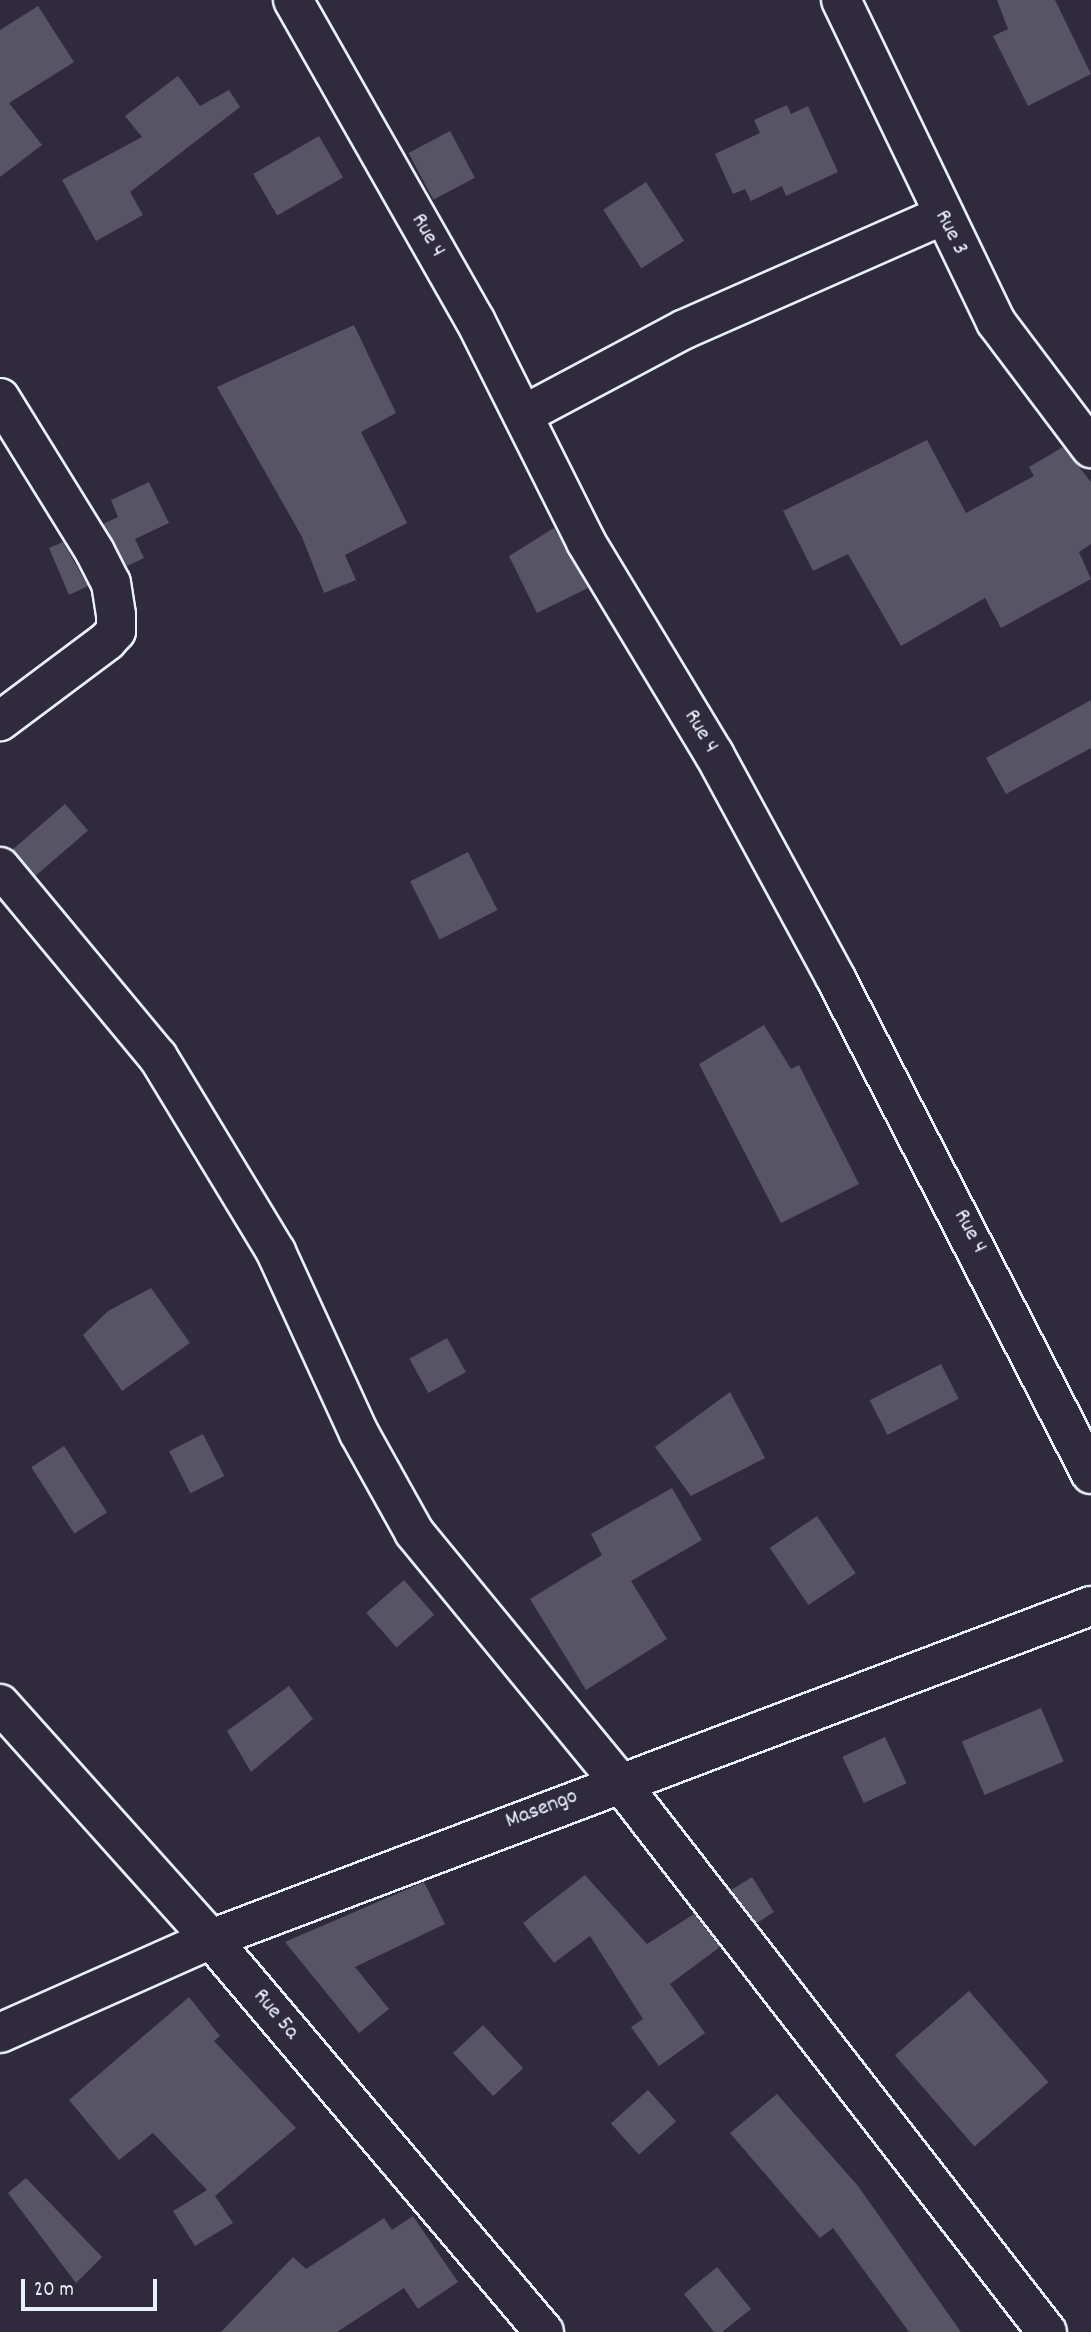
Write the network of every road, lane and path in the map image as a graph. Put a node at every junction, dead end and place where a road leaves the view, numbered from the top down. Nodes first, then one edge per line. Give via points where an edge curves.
1 (293, 0) edge
2 (841, 0) edge
3 (941, 216) junction
4 (0, 398) edge
5 (523, 415) junction
6 (1091, 448) edge
7 (0, 721) edge
8 (0, 867) edge
9 (1091, 1474) edge
10 (1091, 1606) edge
11 (0, 1704) edge
12 (618, 1780) junction
13 (211, 1939) junction
14 (0, 2033) edge
15 (544, 2332) edge
16 (1047, 2332) edge

1 - 5 street, Rue 4
2 - 3 street, Rue 3
3 - 5 street via 685,328
3 - 6 street, Rue 3 via 996,322
4 - 7 street via 95,552 111,583 116,615 116,631 107,641
5 - 9 street, Rue 4 via 586,542 713,754 835,977
8 - 12 street via 158,1057 304,1303 329,1372 414,1532
10 - 12 street, Masengo
11 - 13 street, Rue 5a
12 - 13 street, Masengo
12 - 16 street
13 - 14 street, Masengo
13 - 15 street, Rue 5a

